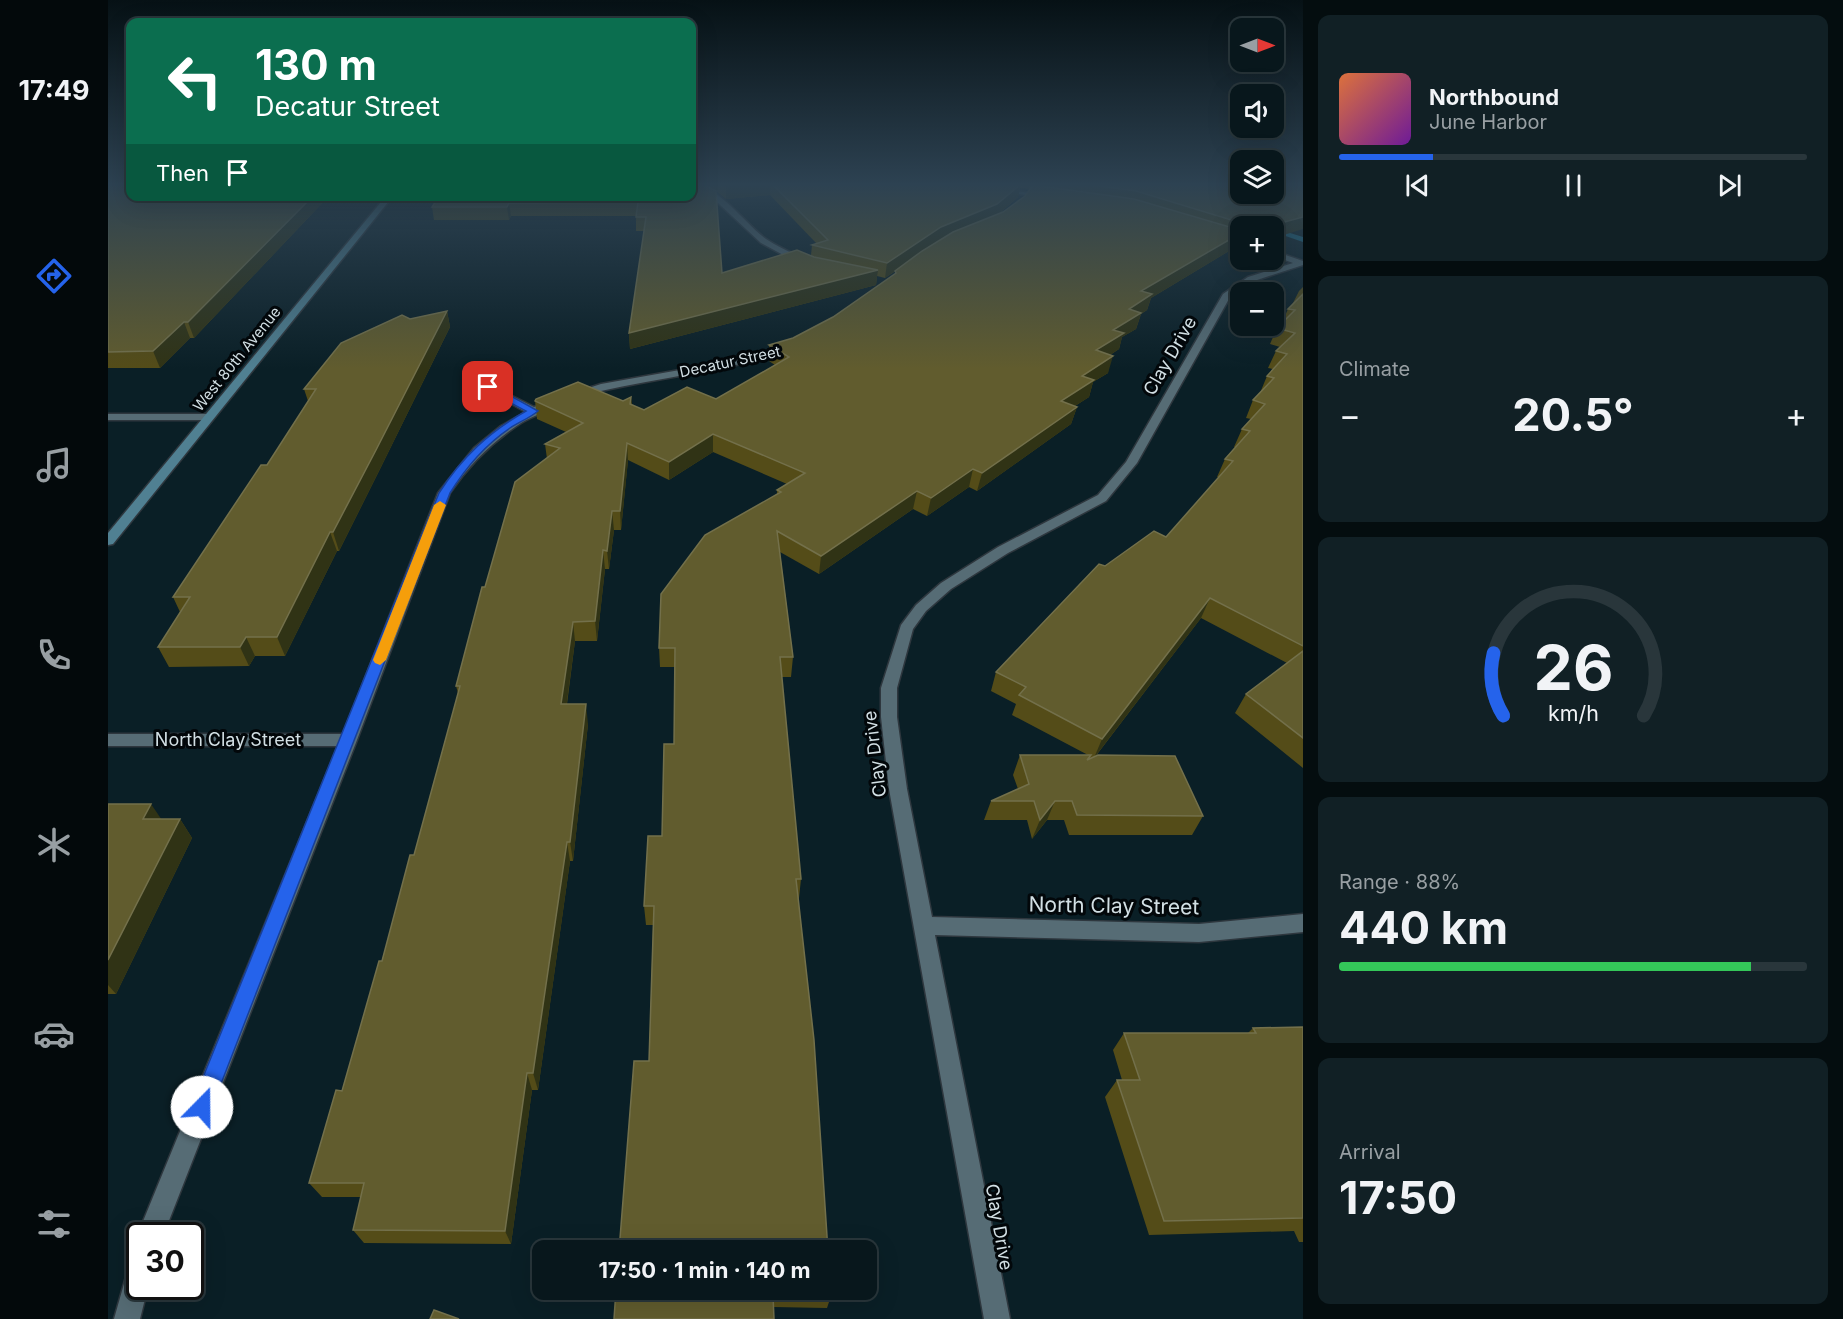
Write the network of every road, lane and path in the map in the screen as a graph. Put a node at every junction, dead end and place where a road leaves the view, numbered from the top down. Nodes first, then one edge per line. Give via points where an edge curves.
1 (349, 247) edge
2 (771, 247) edge
3 (1284, 257) edge
4 (1302, 263) edge
5 (813, 265) edge
6 (799, 344) edge
7 (488, 387) dead end
8 (533, 411) junction
9 (108, 417) edge
10 (209, 417) junction
11 (108, 541) edge
12 (108, 740) edge
13 (348, 740) junction
14 (1303, 923) edge
15 (924, 926) junction
16 (156, 1222) edge
17 (132, 1300) edge
18 (128, 1319) edge
19 (996, 1319) edge

1 - 10 street, West 80th Avenue
2 - 5 street
3 - 4 street
4 - 15 street, Clay Drive via 1251,279 1226,296 1131,463 1102,498 1003,550 946,586 906,628 889,688 889,717 898,789
6 - 8 street, Decatur Street via 748,361 610,384
7 - 8 street
8 - 13 street, Decatur Street via 481,446 444,493
9 - 10 street
10 - 11 street, West 80th Avenue
12 - 13 street, North Clay Street
13 - 16 street, Decatur Street
14 - 15 street, North Clay Street via 1199,933
15 - 19 street, Clay Drive
17 - 18 street

